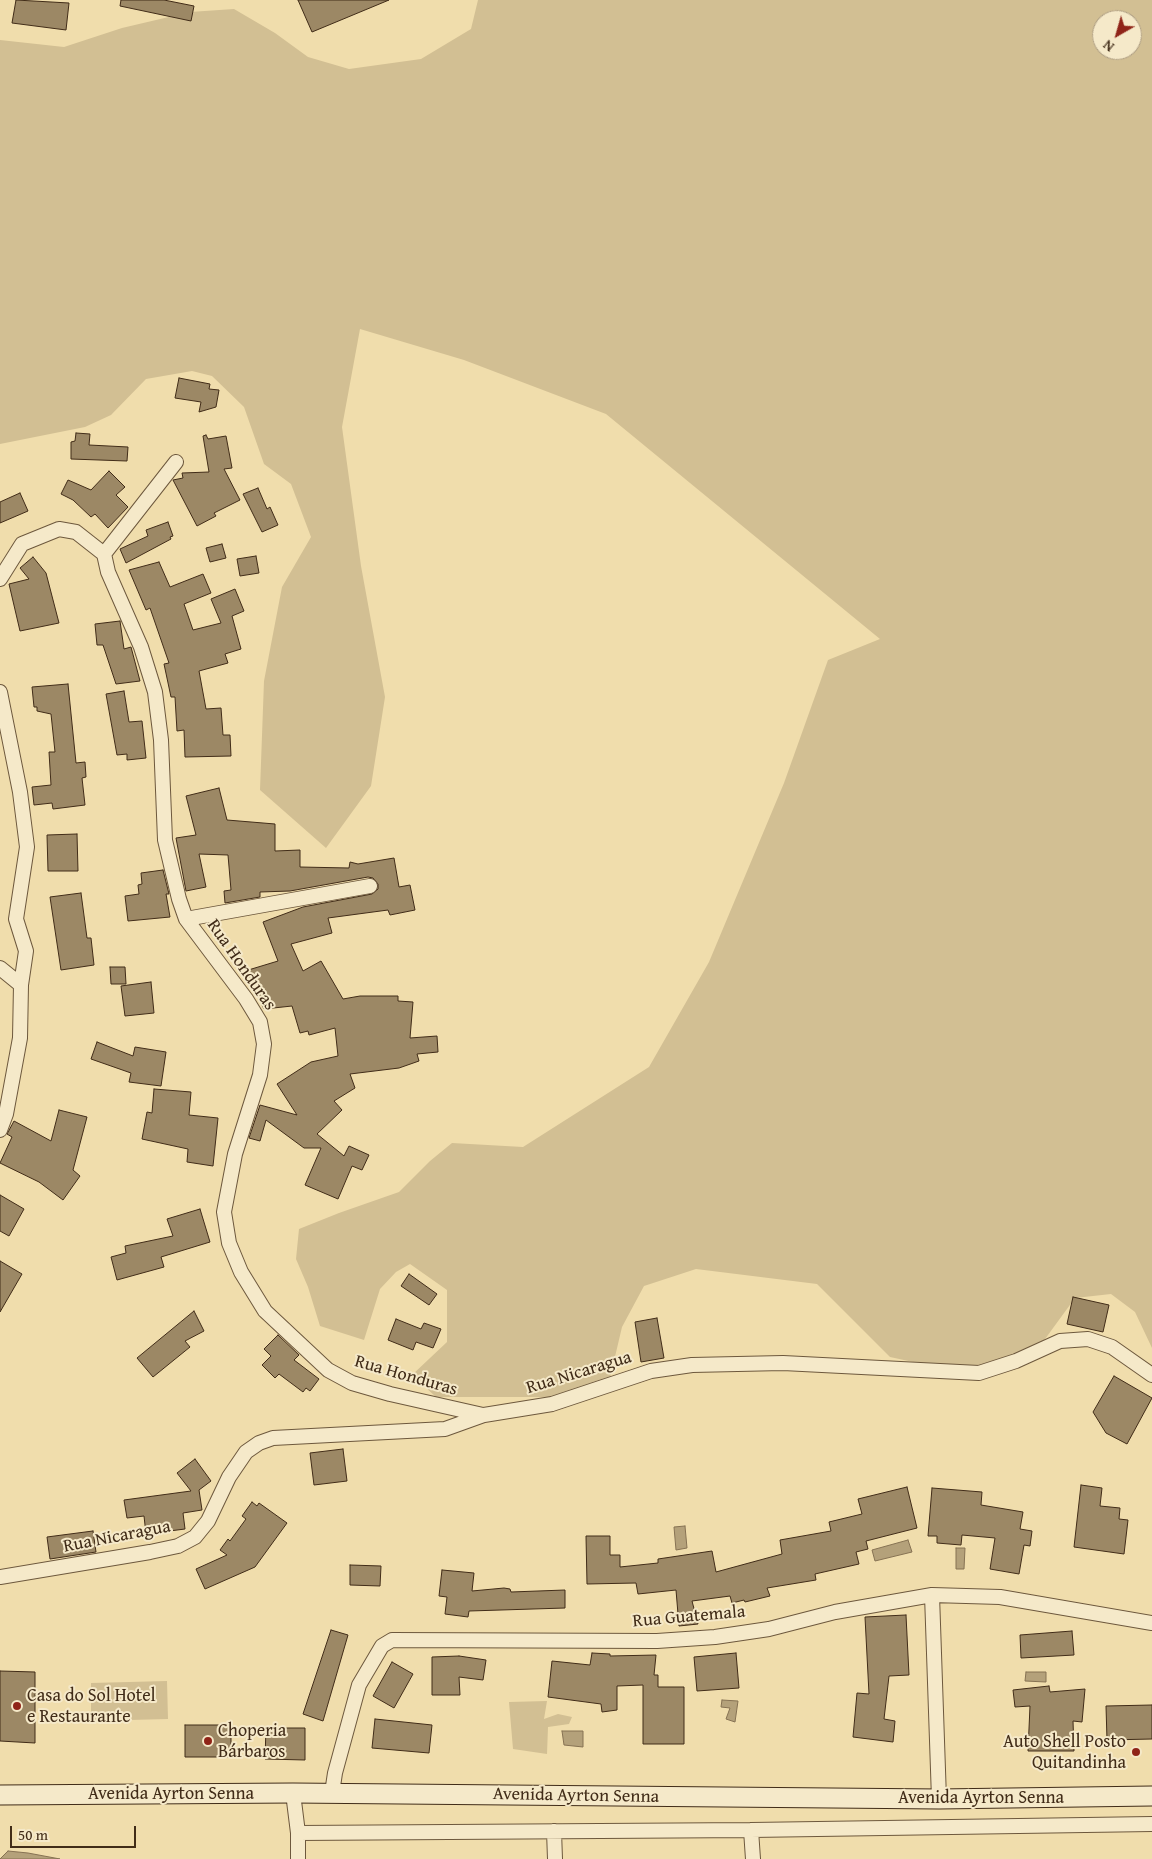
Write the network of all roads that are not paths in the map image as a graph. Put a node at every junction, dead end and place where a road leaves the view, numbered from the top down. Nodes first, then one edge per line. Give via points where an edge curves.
1 (176, 462) dead end
2 (104, 554) junction
3 (0, 579) edge
4 (0, 692) edge
5 (370, 886) dead end
6 (186, 919) junction
7 (0, 968) edge
8 (21, 985) junction
9 (0, 1130) edge
10 (1152, 1375) edge
11 (484, 1415) junction
12 (0, 1577) edge
13 (932, 1595) junction
14 (1152, 1623) edge
15 (293, 1793) junction
16 (332, 1793) junction
17 (0, 1795) edge
18 (1152, 1796) edge
19 (939, 1798) junction
20 (1152, 1824) edge
21 (751, 1830) junction
22 (554, 1831) junction
23 (298, 1833) junction
24 (298, 1859) edge
25 (555, 1859) edge
26 (753, 1859) edge

1 - 2 street
2 - 3 street via 76,532 59,529 22,544
2 - 6 street, Rua Honduras via 155,692 161,740 165,840
4 - 8 street via 20,792 27,847 16,919 26,951
5 - 6 street
6 - 11 street, Rua Honduras via 246,999 260,1022 264,1044 260,1075 235,1154 224,1212 228,1243 241,1272 265,1311 328,1370 352,1382 390,1394
7 - 8 street
8 - 9 street via 20,1038
10 - 11 street, Rua Nicaragua via 1112,1348 1088,1339 1060,1341 979,1373 783,1362 692,1365 651,1370 552,1404
11 - 12 street, Rua Nicaragua via 445,1429 273,1438 258,1443 246,1452 229,1477 208,1521 196,1537 178,1546 150,1552
13 - 14 street, Rua Guatemala via 1000,1598
13 - 16 street, Rua Guatemala via 835,1612 769,1629 705,1638 657,1641 392,1640 382,1646 359,1685
13 - 19 street
15 - 16 main road, Avenida Ayrton Senna
15 - 17 main road, Avenida Ayrton Senna
15 - 23 street
16 - 19 main road, Avenida Ayrton Senna
18 - 19 main road, Avenida Ayrton Senna
20 - 21 street
21 - 22 street
21 - 26 street
22 - 23 street
22 - 25 street
23 - 24 street

